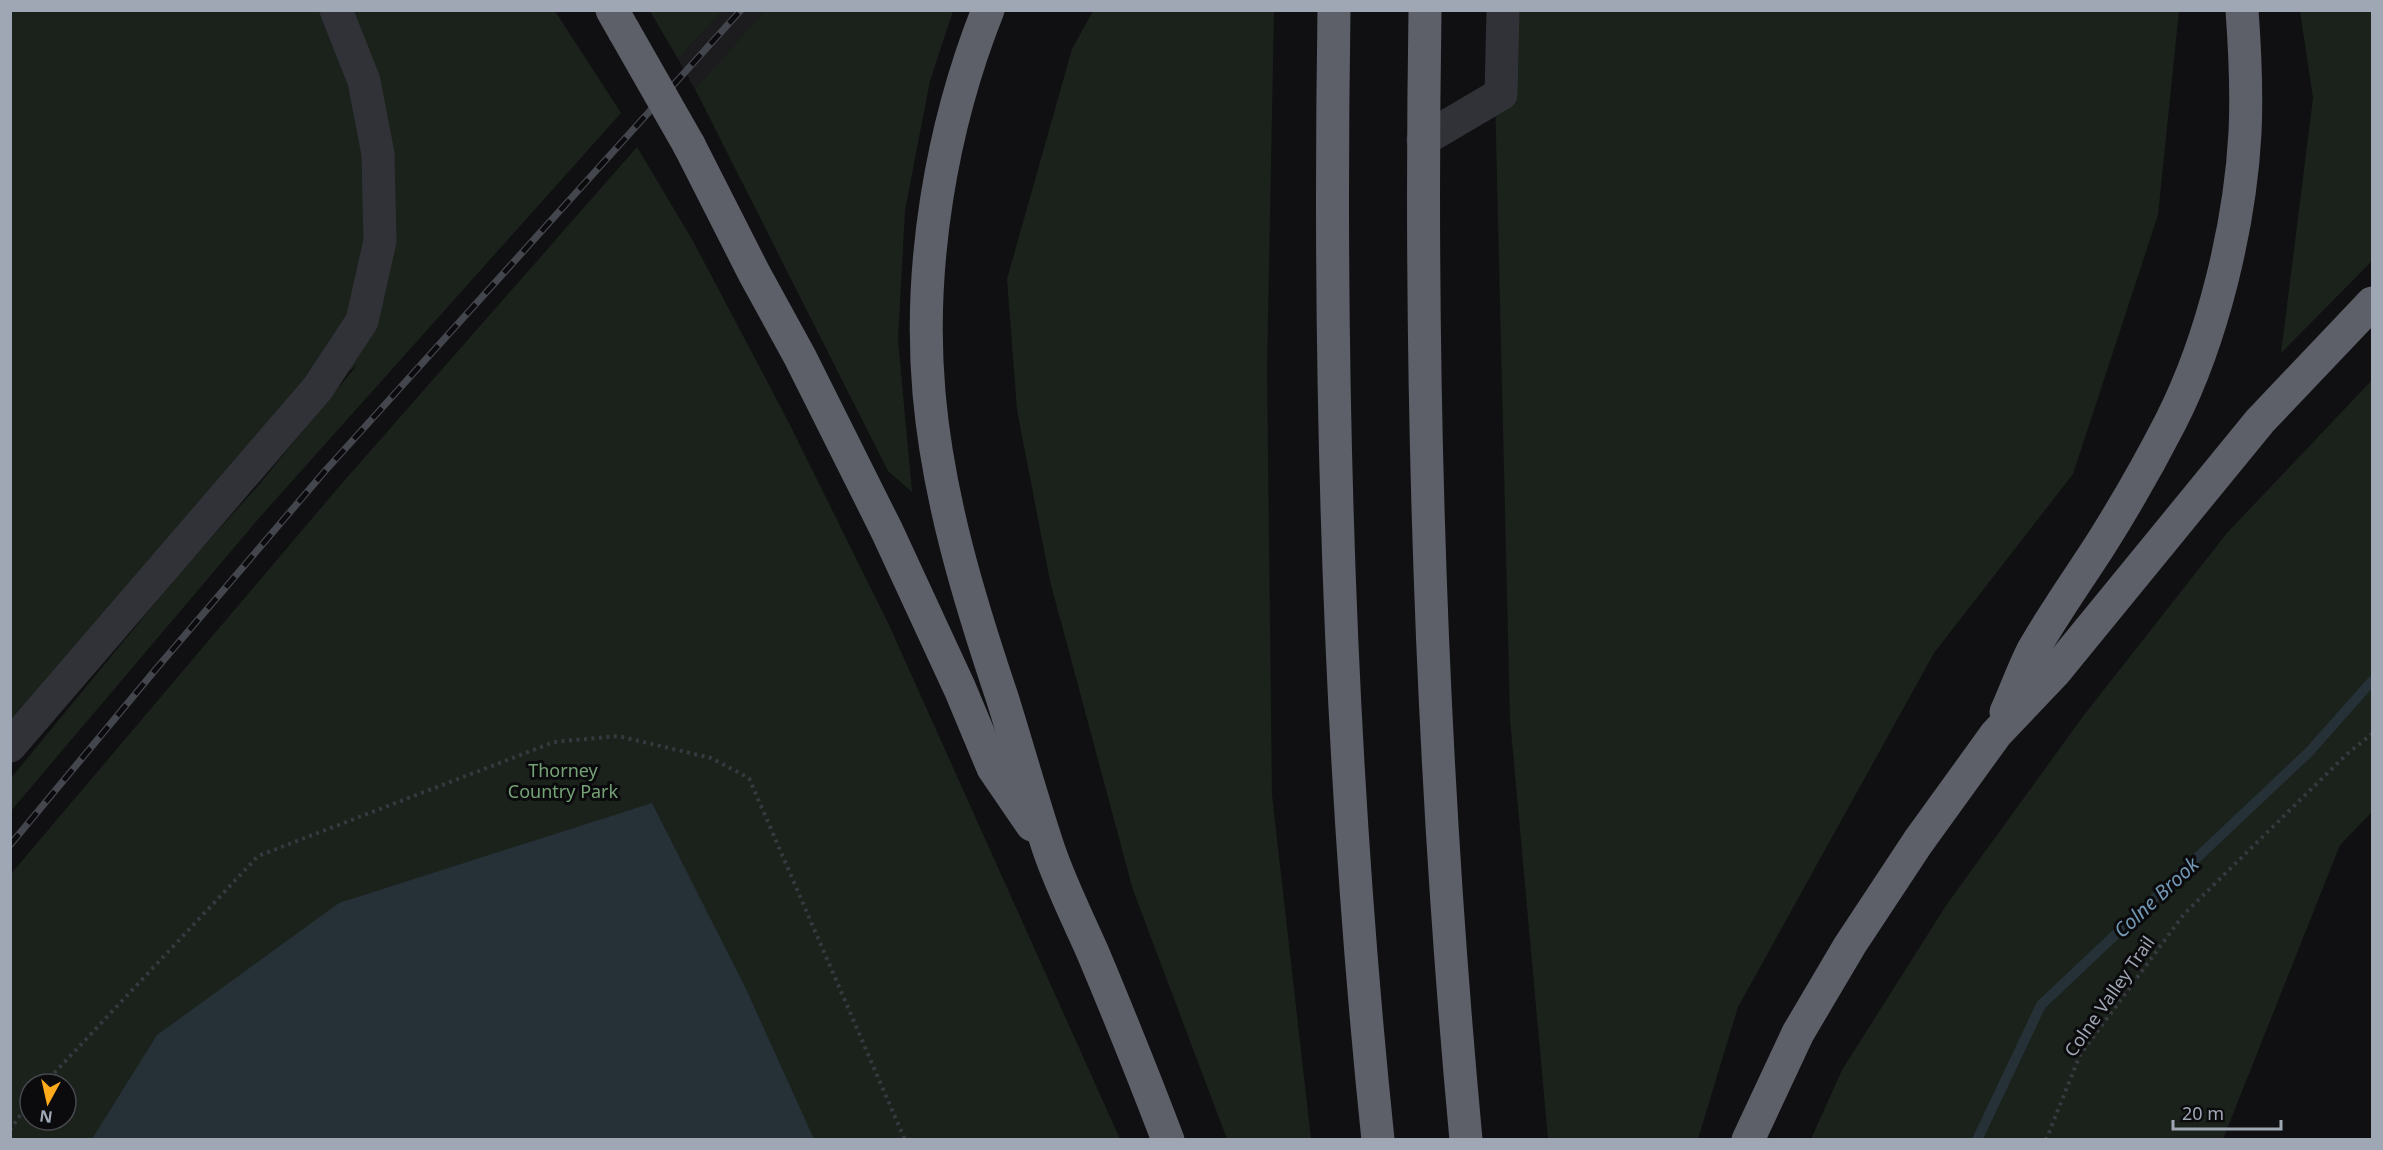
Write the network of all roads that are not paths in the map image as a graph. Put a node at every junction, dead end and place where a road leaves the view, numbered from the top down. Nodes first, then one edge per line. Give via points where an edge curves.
1 (336, 10) edge
2 (988, 10) edge
3 (1334, 10) edge
4 (1425, 10) edge
5 (1503, 10) edge
6 (2241, 10) edge
7 (618, 21) edge
8 (1423, 140) junction
9 (2373, 303) edge
10 (1996, 734) junction
11 (10, 747) edge
12 (1049, 852) junction
13 (1168, 1140) edge
14 (1378, 1140) edge
15 (1466, 1140) edge
16 (1748, 1140) edge

1 - 11 lane via 364,81 378,154 380,241 362,321 318,388
2 - 12 highway via 961,88 943,166 927,302 929,392 953,531
3 - 14 highway via 1332,266 1341,625
4 - 8 highway
5 - 8 lane via 1501,94
6 - 10 highway via 2245,122 2240,186 2229,249 2194,367 2138,482 2033,651
7 - 12 highway, bridge via 689,145 800,357 887,531 993,768
8 - 15 highway via 1424,333 1435,688
9 - 10 highway via 2260,421 2054,673
10 - 16 highway via 1850,945 1798,1034
12 - 13 highway

